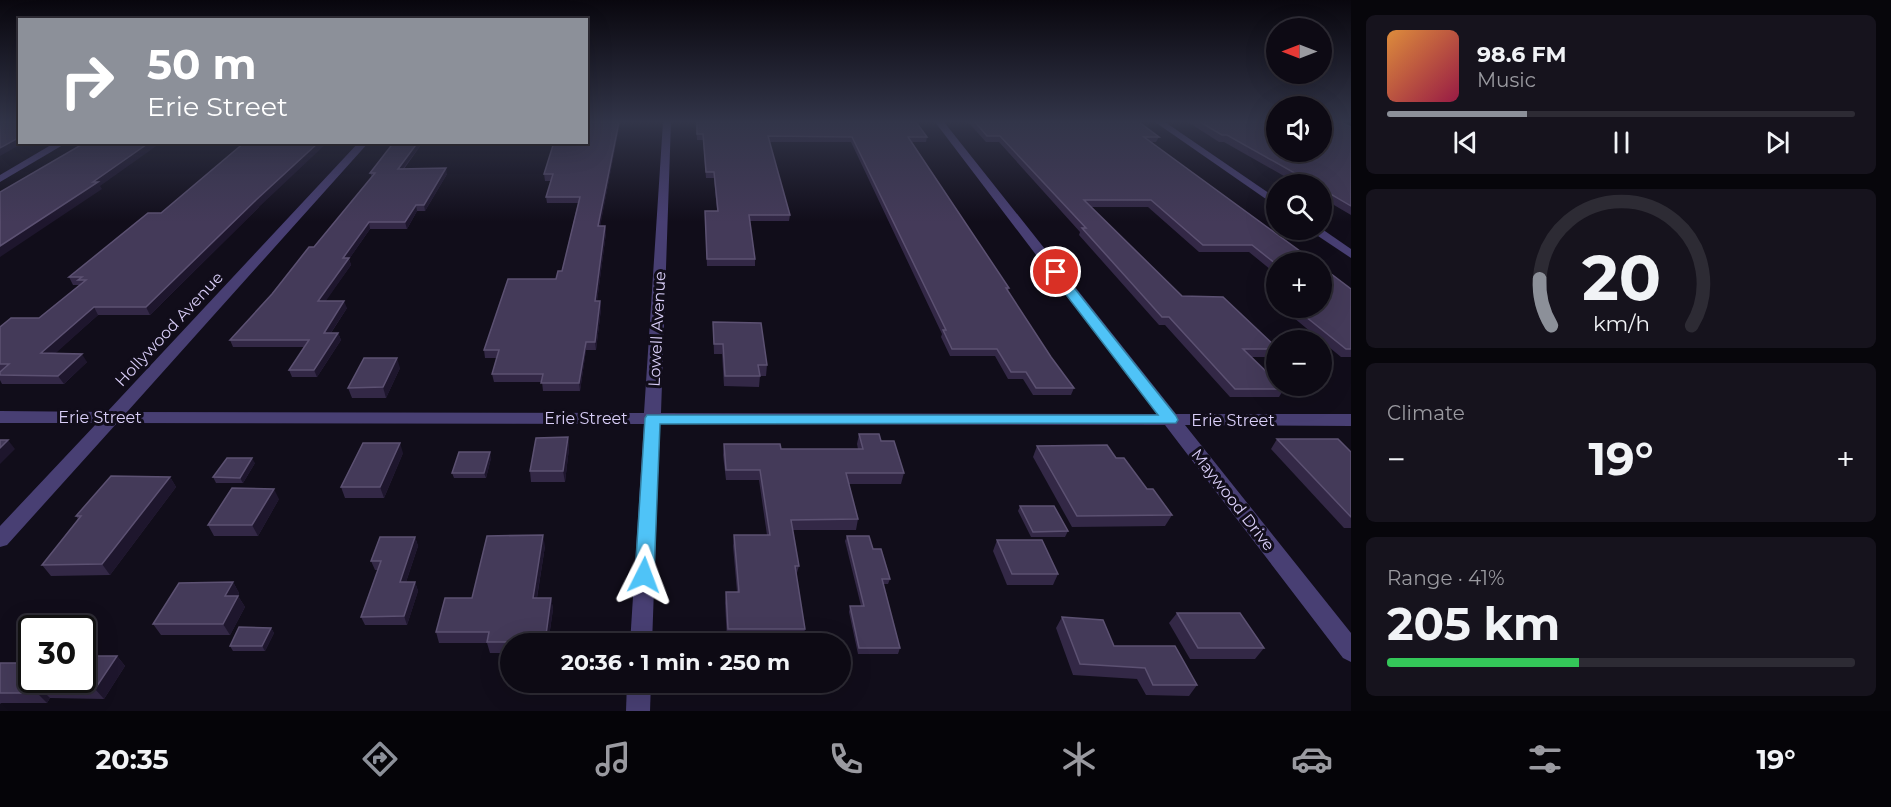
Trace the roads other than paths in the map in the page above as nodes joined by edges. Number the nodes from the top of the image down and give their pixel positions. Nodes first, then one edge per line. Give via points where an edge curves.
1 (41, 155) edge
2 (352, 155) edge
3 (665, 155) edge
4 (965, 155) edge
5 (1207, 155) edge
6 (0, 178) edge
7 (1266, 196) edge
8 (1330, 240) edge
9 (1351, 254) edge
10 (0, 417) edge
11 (112, 417) junction
12 (652, 418) junction
13 (1170, 420) junction
14 (1351, 420) edge
15 (0, 539) edge
16 (642, 633) edge
17 (1351, 651) edge
18 (639, 693) edge
19 (638, 711) edge

1 - 6 street
2 - 11 street, Hollywood Avenue
3 - 12 street, Lowell Avenue
4 - 13 street, Maywood Drive
5 - 7 street
8 - 9 street
10 - 11 street, Erie Street
11 - 12 street, Erie Street
11 - 15 street, Hollywood Avenue
12 - 13 street, Erie Street
12 - 16 street, Lowell Avenue
13 - 14 street, Erie Street
13 - 17 street, Maywood Drive
18 - 19 street

